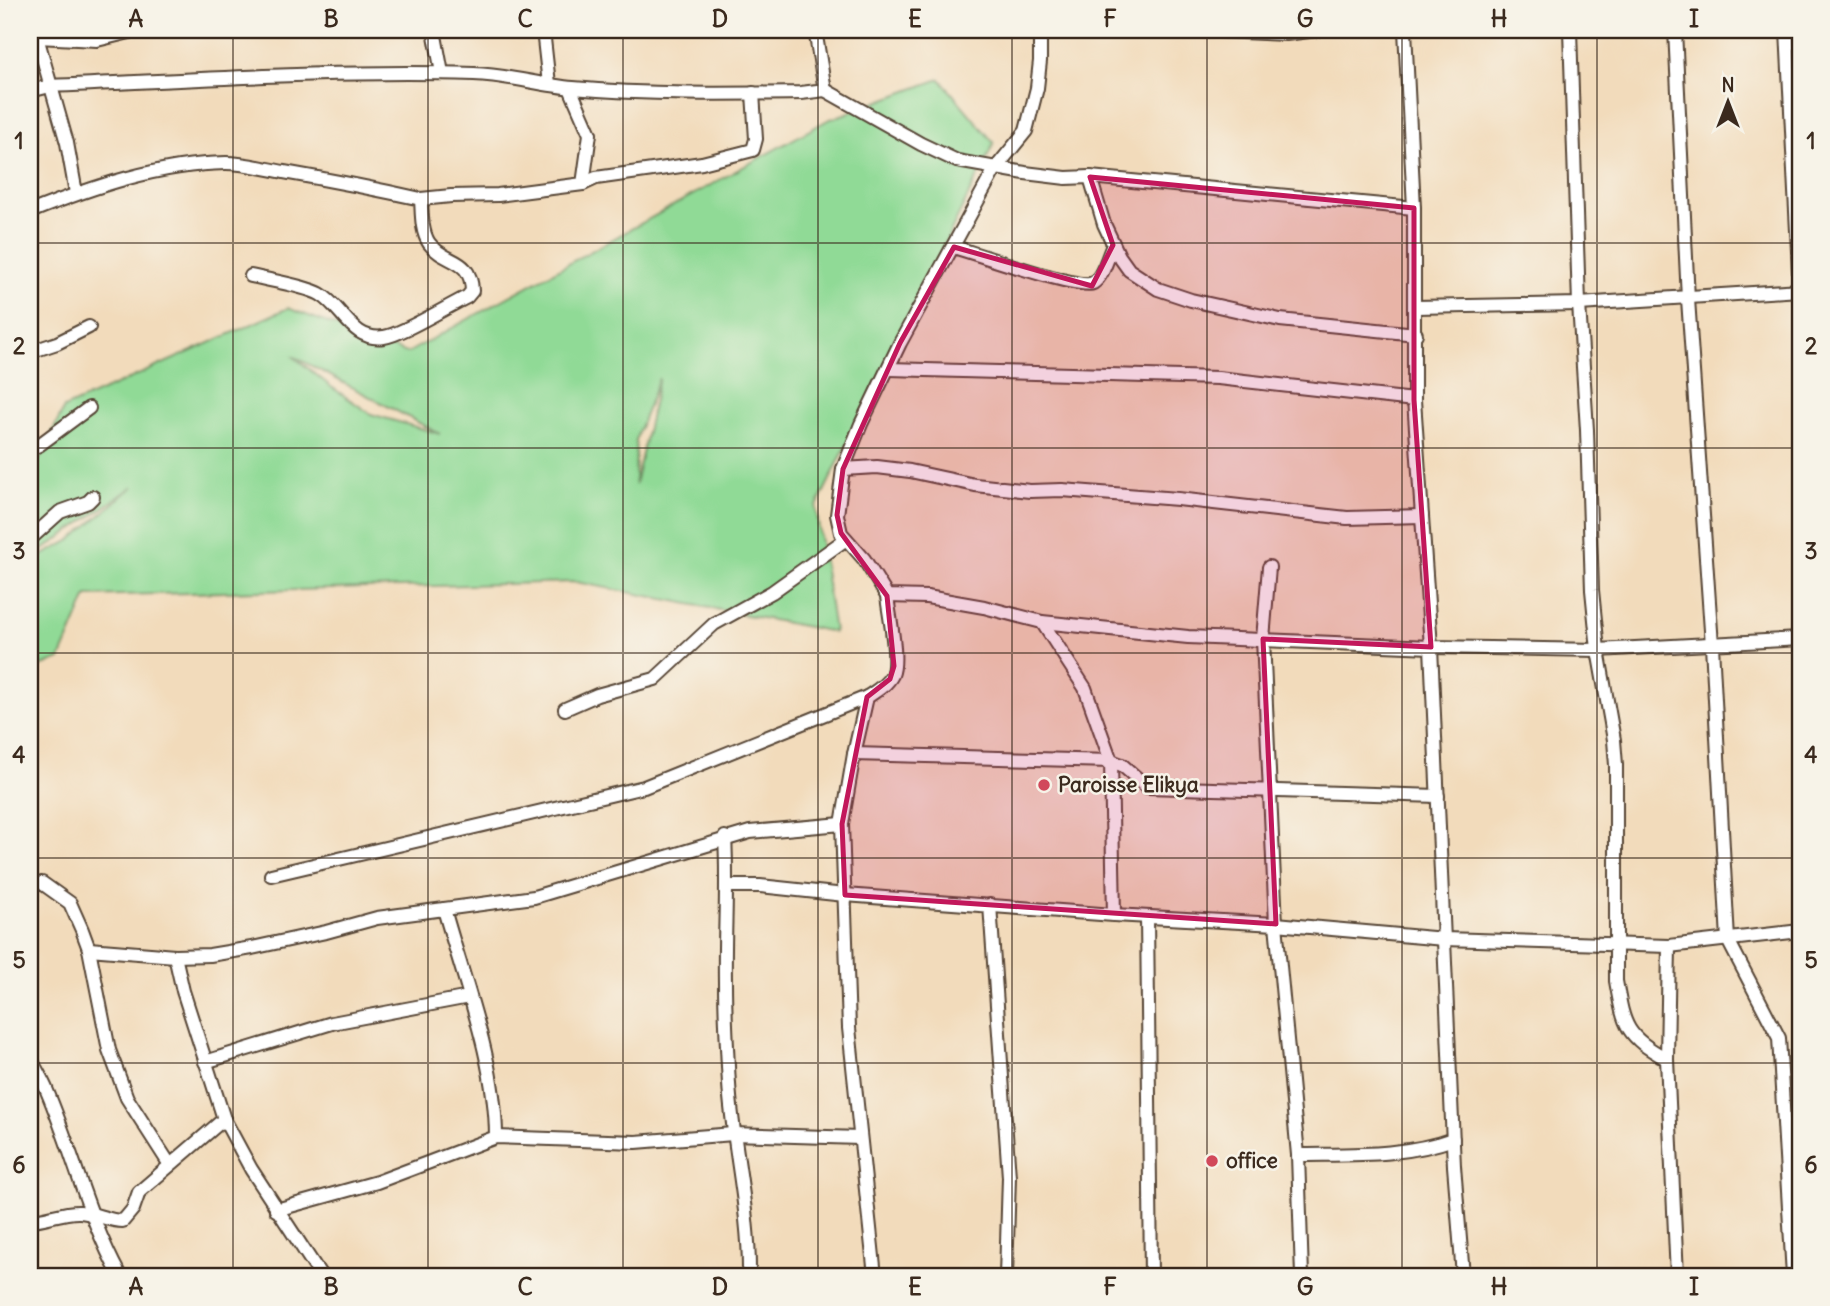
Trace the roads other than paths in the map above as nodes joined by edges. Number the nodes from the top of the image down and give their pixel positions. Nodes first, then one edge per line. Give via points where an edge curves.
1 (138, 30) edge
2 (434, 30) edge
3 (543, 30) edge
4 (815, 30) edge
5 (1040, 30) edge
6 (1196, 30) edge
7 (1317, 30) edge
8 (1405, 30) edge
9 (1570, 30) edge
10 (1675, 30) edge
11 (1787, 30) edge
12 (1285, 32) edge
13 (36, 33) edge
14 (442, 73) junction
15 (550, 84) junction
16 (50, 86) junction
17 (570, 88) junction
18 (825, 90) junction
19 (30, 91) edge
20 (753, 93) junction
21 (995, 169) junction
22 (1090, 177) junction
23 (583, 184) junction
24 (76, 194) junction
25 (421, 199) junction
26 (1414, 208) junction
27 (30, 212) edge
28 (1113, 245) junction
29 (954, 247) junction
30 (251, 276) dead end
31 (1800, 291) edge
32 (1688, 299) junction
33 (1579, 304) junction
34 (1415, 307) junction
35 (89, 327) dead end
36 (1416, 334) junction
37 (30, 352) edge
38 (888, 369) junction
39 (1414, 400) junction
40 (89, 408) dead end
41 (30, 449) edge
42 (842, 469) junction
43 (93, 497) dead end
44 (1422, 516) junction
45 (30, 539) edge
46 (846, 539) junction
47 (1269, 567) dead end
48 (887, 596) junction
49 (1042, 622) junction
50 (1263, 639) junction
51 (1800, 639) edge
52 (1712, 645) junction
53 (1431, 647) junction
54 (1598, 650) junction
55 (867, 696) junction
56 (565, 709) dead end
57 (854, 754) junction
58 (1111, 761) junction
59 (1270, 793) junction
60 (1438, 796) junction
61 (842, 824) junction
62 (725, 837) junction
63 (271, 875) dead end
64 (42, 883) dead end
65 (728, 886) junction
66 (845, 895) junction
67 (990, 905) junction
68 (444, 909) junction
69 (1114, 915) junction
70 (1147, 917) junction
71 (1276, 923) junction
72 (1800, 931) edge
73 (1444, 939) junction
74 (1728, 940) junction
75 (1615, 945) junction
76 (1669, 946) junction
77 (89, 949) junction
78 (175, 956) junction
79 (468, 997) junction
80 (30, 1057) edge
81 (1667, 1059) junction
82 (205, 1062) junction
83 (224, 1119) junction
84 (733, 1134) junction
85 (496, 1137) junction
86 (860, 1138) junction
87 (1453, 1139) junction
88 (1298, 1155) junction
89 (170, 1165) junction
90 (276, 1210) junction
91 (92, 1213) junction
92 (30, 1220) edge
93 (120, 1276) edge
94 (321, 1276) edge
95 (748, 1276) edge
96 (875, 1276) edge
97 (1006, 1276) edge
98 (1151, 1276) edge
99 (1302, 1276) edge
100 (1463, 1276) edge
101 (1676, 1276) edge
102 (1793, 1276) edge

1 - 13 street via 97,40
2 - 14 street
3 - 15 street
4 - 18 street
5 - 21 street via 1032,114 1026,131
6 - 12 street
7 - 12 street
8 - 26 street
9 - 33 street
10 - 32 street
11 - 31 street
13 - 16 street
14 - 15 street
14 - 16 street
15 - 17 street
16 - 19 street
16 - 24 street
17 - 20 street
17 - 23 street via 590,134
18 - 20 street
18 - 21 street via 936,153
20 - 23 street via 753,150
21 - 22 street
21 - 29 street
22 - 26 street
22 - 28 street
23 - 25 street
24 - 25 street via 192,164 230,163
24 - 27 street
25 - 30 street via 430,245 462,265 469,273 472,291 388,337 363,334 317,292
26 - 34 street
28 - 29 street via 1099,276 1088,285
28 - 36 street via 1129,270 1158,289 1191,300 1280,320
29 - 38 street
31 - 32 street
32 - 33 street
32 - 52 street
33 - 34 street
33 - 54 street
34 - 36 street
35 - 37 street
36 - 39 street
38 - 39 street via 1218,378
38 - 42 street
39 - 44 street
40 - 41 street
42 - 44 street via 877,467 1030,491 1178,499 1348,518
42 - 46 street via 837,515
43 - 45 street via 60,512
44 - 53 street
46 - 48 street
46 - 56 street via 772,592 714,624 655,679
47 - 50 street
48 - 49 street via 938,599
48 - 55 street via 893,673
49 - 50 street via 1188,637
49 - 58 street via 1085,688
50 - 53 street
50 - 59 street
51 - 52 street
52 - 54 street
52 - 74 street
53 - 54 street
53 - 60 street
54 - 75 street via 1616,765
55 - 57 street
55 - 63 street via 644,788
57 - 58 street
57 - 61 street
58 - 59 street via 1147,787
58 - 69 street
59 - 60 street
59 - 71 street
60 - 73 street
61 - 62 street
61 - 66 street
62 - 65 street
62 - 68 street via 534,897
64 - 77 street via 70,904
65 - 66 street
65 - 84 street via 725,982
66 - 67 street
66 - 86 street via 849,1028
67 - 69 street
67 - 97 street via 1009,1177
68 - 78 street via 377,918 252,948
68 - 79 street
69 - 70 street
70 - 71 street
70 - 98 street
71 - 73 street
71 - 88 street
72 - 74 street
73 - 75 street
73 - 87 street
74 - 76 street
74 - 102 street via 1779,1038
75 - 76 street
75 - 81 street via 1621,1012 1629,1031 1640,1044
76 - 81 street
77 - 78 street
77 - 89 street via 109,1050 127,1098
78 - 82 street
79 - 82 street via 332,1023
79 - 85 street via 491,1085
80 - 91 street via 47,1090
81 - 101 street
82 - 83 street
83 - 89 street
83 - 90 street
84 - 85 street via 636,1142
84 - 86 street
84 - 95 street
85 - 90 street via 377,1182
86 - 96 street
87 - 88 street via 1408,1151
87 - 100 street
88 - 99 street
89 - 91 street via 139,1192 123,1222
90 - 94 street
91 - 92 street
91 - 93 street

